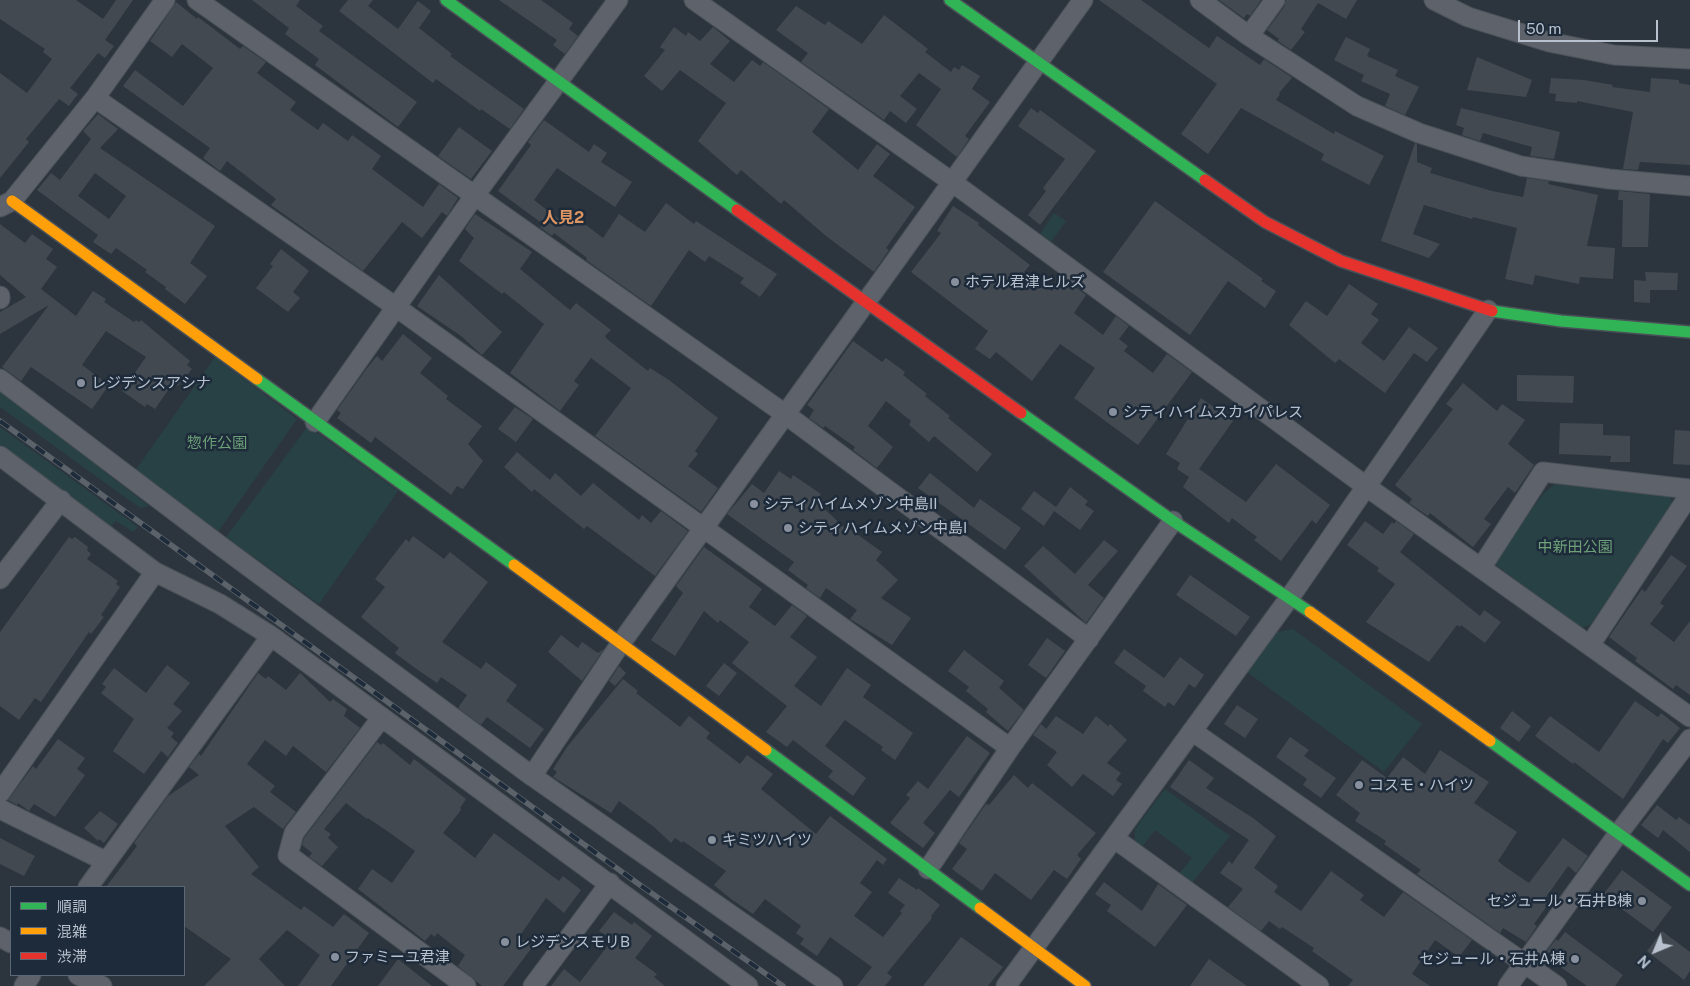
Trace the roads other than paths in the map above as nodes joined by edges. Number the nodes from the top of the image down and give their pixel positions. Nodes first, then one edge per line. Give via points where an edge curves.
1 (165, 0) edge
2 (197, 0) edge
3 (446, 0) edge
4 (618, 0) edge
5 (694, 0) edge
6 (950, 0) edge
7 (1083, 0) edge
8 (1200, 0) edge
9 (1275, 0) edge
10 (1434, 0) edge
11 (1249, 36) junction
12 (1690, 59) edge
13 (1037, 62) junction
14 (557, 81) junction
15 (95, 98) junction
16 (952, 182) junction
17 (1690, 186) edge
18 (475, 195) junction
19 (6, 204) edge
20 (866, 304) junction
21 (396, 307) junction
22 (1488, 310) junction
23 (1690, 332) edge
24 (0, 379) edge
25 (785, 414) junction
26 (315, 422) junction
27 (0, 456) edge
28 (1367, 487) junction
29 (1690, 489) edge
30 (1690, 494) edge
31 (61, 500) junction
32 (1173, 521) junction
33 (704, 529) junction
34 (1481, 568) junction
35 (155, 572) junction
36 (0, 579) edge
37 (1290, 596) junction
38 (271, 636) junction
39 (1090, 639) junction
40 (621, 643) junction
41 (1590, 645) junction
42 (382, 717) junction
43 (1690, 717) edge
44 (1192, 731) junction
45 (1690, 739) edge
46 (1010, 748) junction
47 (532, 776) junction
48 (0, 793) edge
49 (0, 809) edge
50 (1618, 834) junction
51 (1115, 839) junction
52 (105, 861) junction
53 (928, 869) junction
54 (610, 883) junction
55 (1690, 885) edge
56 (89, 886) edge
57 (1033, 948) junction
58 (1526, 963) junction
59 (80, 976) edge
60 (102, 986) edge
61 (466, 986) edge
62 (533, 986) edge
63 (748, 986) edge
64 (833, 986) edge
65 (1006, 986) edge
66 (1085, 986) edge
67 (1319, 986) edge
68 (1508, 986) edge
69 (1557, 986) edge

1 - 15 street
2 - 18 street
3 - 14 street
4 - 14 street
5 - 16 street
6 - 13 street
7 - 13 street
8 - 11 street
9 - 11 street
10 - 12 street via 1468,17 1549,42 1614,55
11 - 17 street via 1357,106 1419,133 1521,166 1609,179
13 - 16 street
13 - 22 street via 1265,222 1341,261
14 - 18 street
14 - 20 street
15 - 19 street
15 - 21 street
16 - 20 street
16 - 28 street
18 - 21 street
18 - 25 street
19 - 26 street via 216,347
20 - 25 street
20 - 32 street
21 - 26 street
21 - 33 street
22 - 23 street via 1561,321
22 - 28 street
24 - 47 street
25 - 33 street
25 - 39 street
26 - 40 street
27 - 31 street
28 - 34 street
28 - 37 street
29 - 34 street via 1543,472
30 - 41 street
31 - 35 street
31 - 36 street
32 - 37 street
32 - 39 street
33 - 40 street
33 - 46 street
34 - 41 street
35 - 38 street via 220,604
35 - 48 street
37 - 44 street
37 - 50 street
38 - 42 street
38 - 52 street
39 - 46 street
40 - 47 street
40 - 53 street
41 - 43 street
42 - 54 street
42 - 61 street via 294,833 288,855
44 - 51 street
44 - 58 street
45 - 50 street
46 - 53 street
47 - 64 street
49 - 52 street
50 - 55 street
50 - 58 street
51 - 57 street
51 - 67 street
52 - 56 street
53 - 57 street
54 - 62 street
54 - 63 street
57 - 65 street
57 - 66 street
58 - 68 street
58 - 69 street
59 - 60 street

